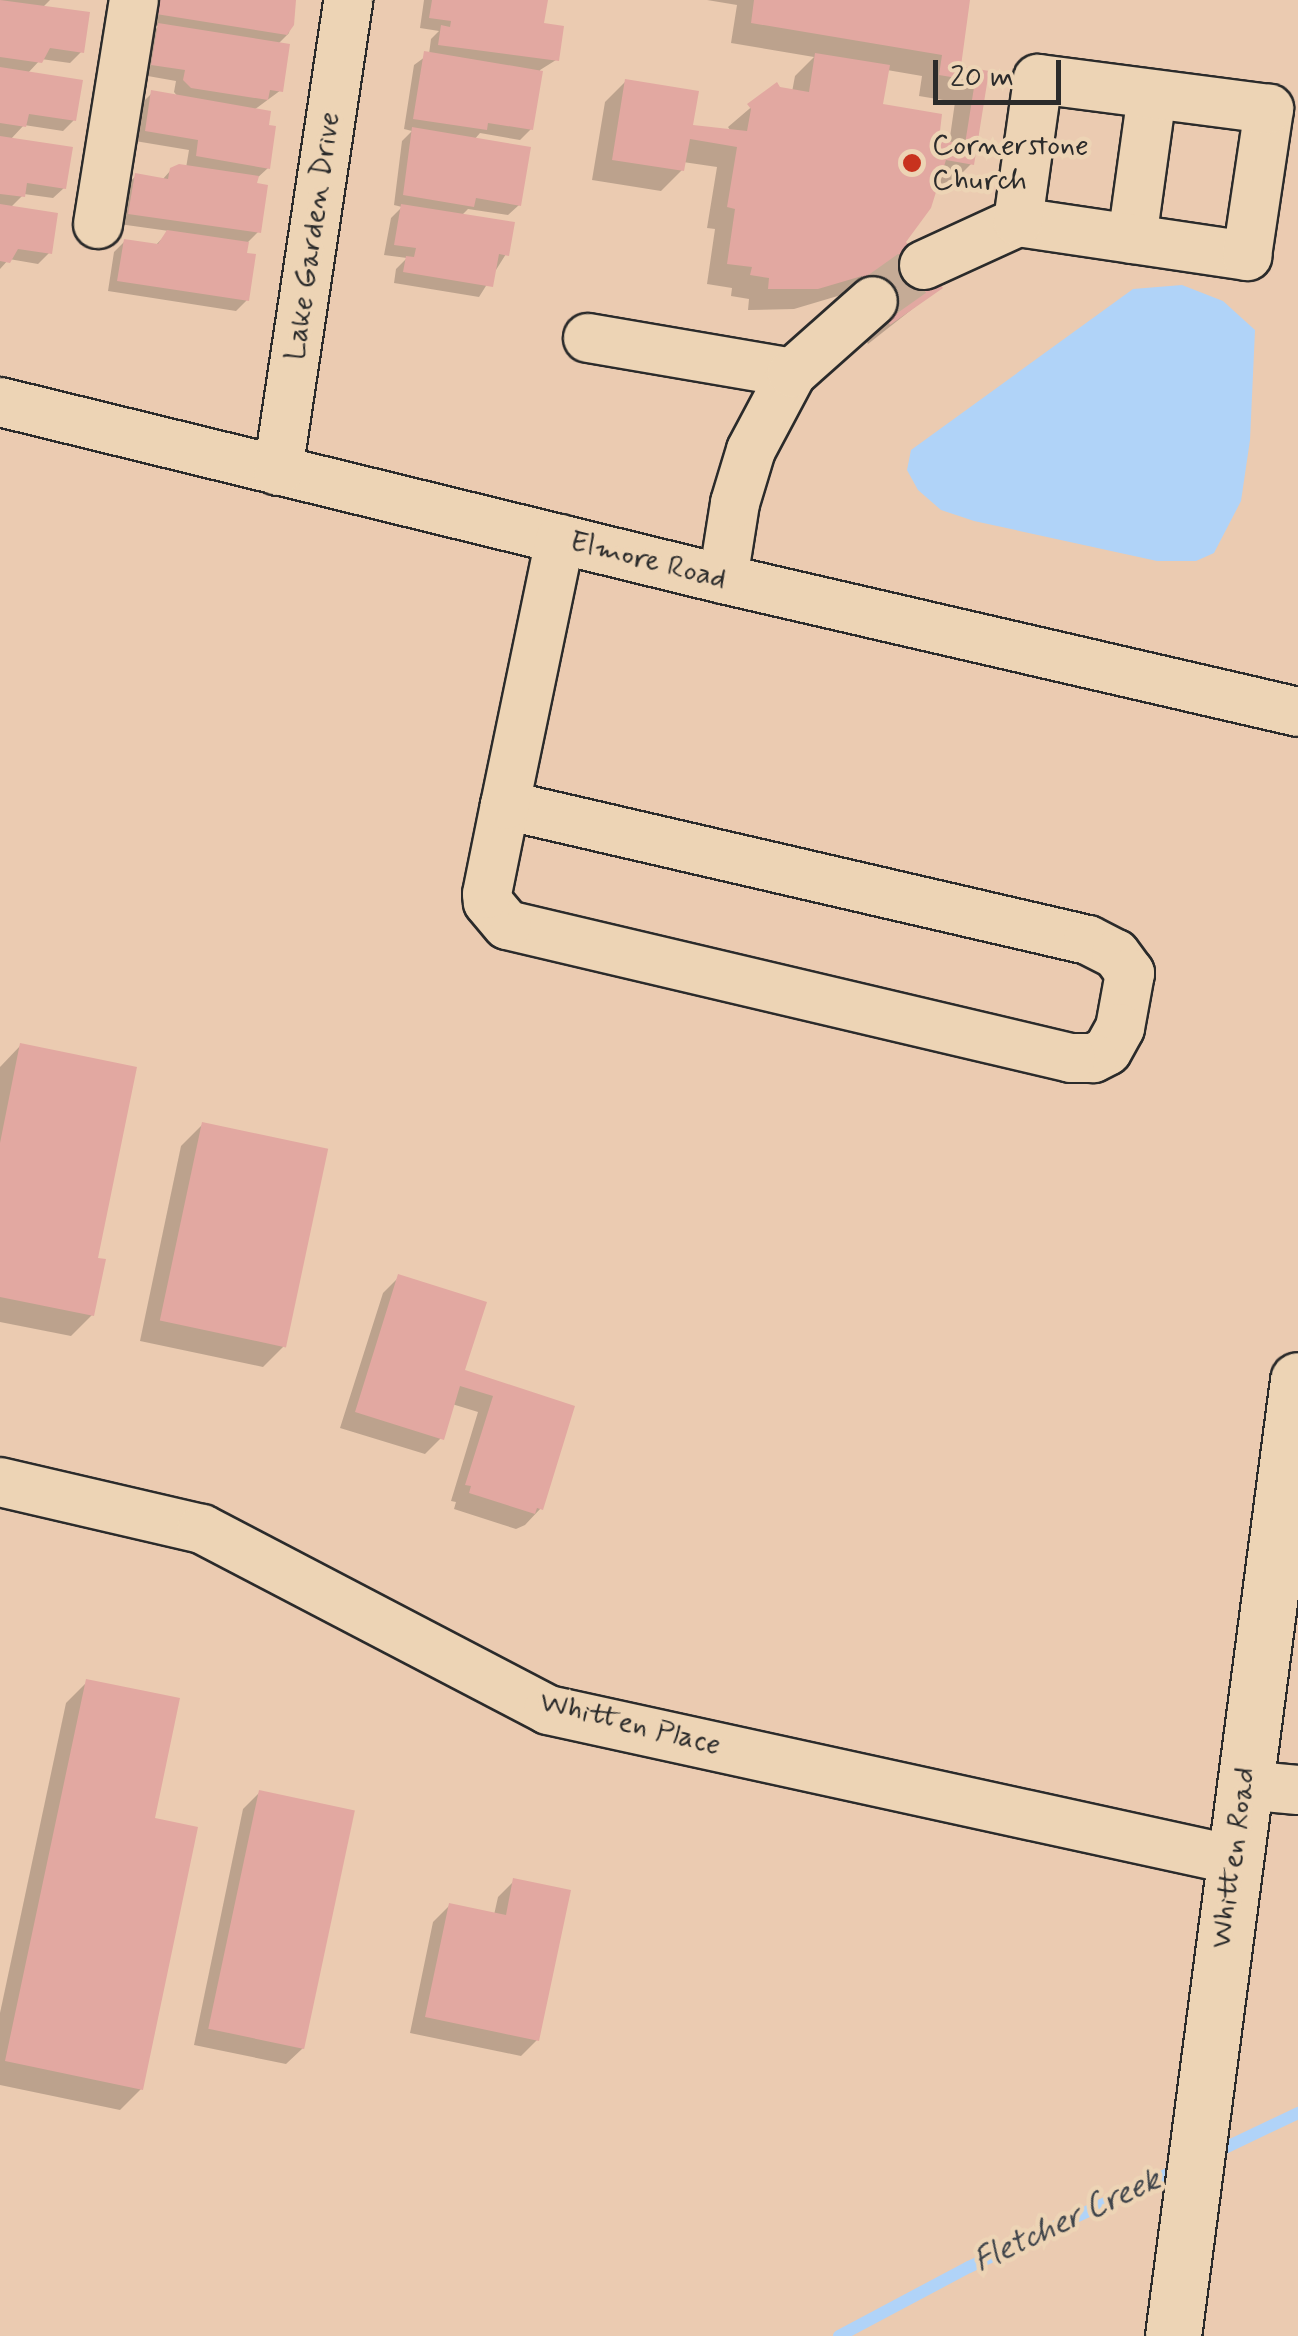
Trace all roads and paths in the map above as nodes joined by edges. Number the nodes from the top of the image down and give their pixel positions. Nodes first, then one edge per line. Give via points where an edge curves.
1 (134, 0) edge
2 (348, 0) edge
3 (1152, 95) junction
4 (1018, 222) junction
5 (98, 224) dead end
6 (1132, 240) junction
7 (924, 265) tunnel mouth
8 (874, 301) tunnel mouth
9 (588, 338) dead end
10 (792, 373) junction
11 (0, 402) edge
12 (278, 471) junction
13 (560, 540) junction
14 (723, 579) junction
15 (1298, 712) edge
16 (504, 806) junction
17 (1298, 1380) edge
18 (0, 1482) edge
19 (1244, 1785) junction
20 (1298, 1790) edge
21 (1234, 1860) junction
22 (1174, 2324) edge

1 - 5 street
2 - 12 street, Lake Garden Drive
3 - 4 street via 1038,79
3 - 6 street
3 - 6 street via 1269,109 1247,256
4 - 6 street
4 - 7 street
8 - 10 street
9 - 10 street
10 - 14 street via 751,450
11 - 12 street, Elmore Road
12 - 13 street, Elmore Road
13 - 14 street, Elmore Road
13 - 16 street
14 - 15 street, Elmore Road
16 - 16 street via 487,894 507,925 1071,1058 1108,1051 1120,1028 1130,974 1116,954 1088,940
17 - 19 main road, Whitten Road
18 - 21 street, Whitten Place via 202,1529 548,1710
19 - 20 street
19 - 21 main road, Whitten Road
21 - 22 main road, Whitten Road

